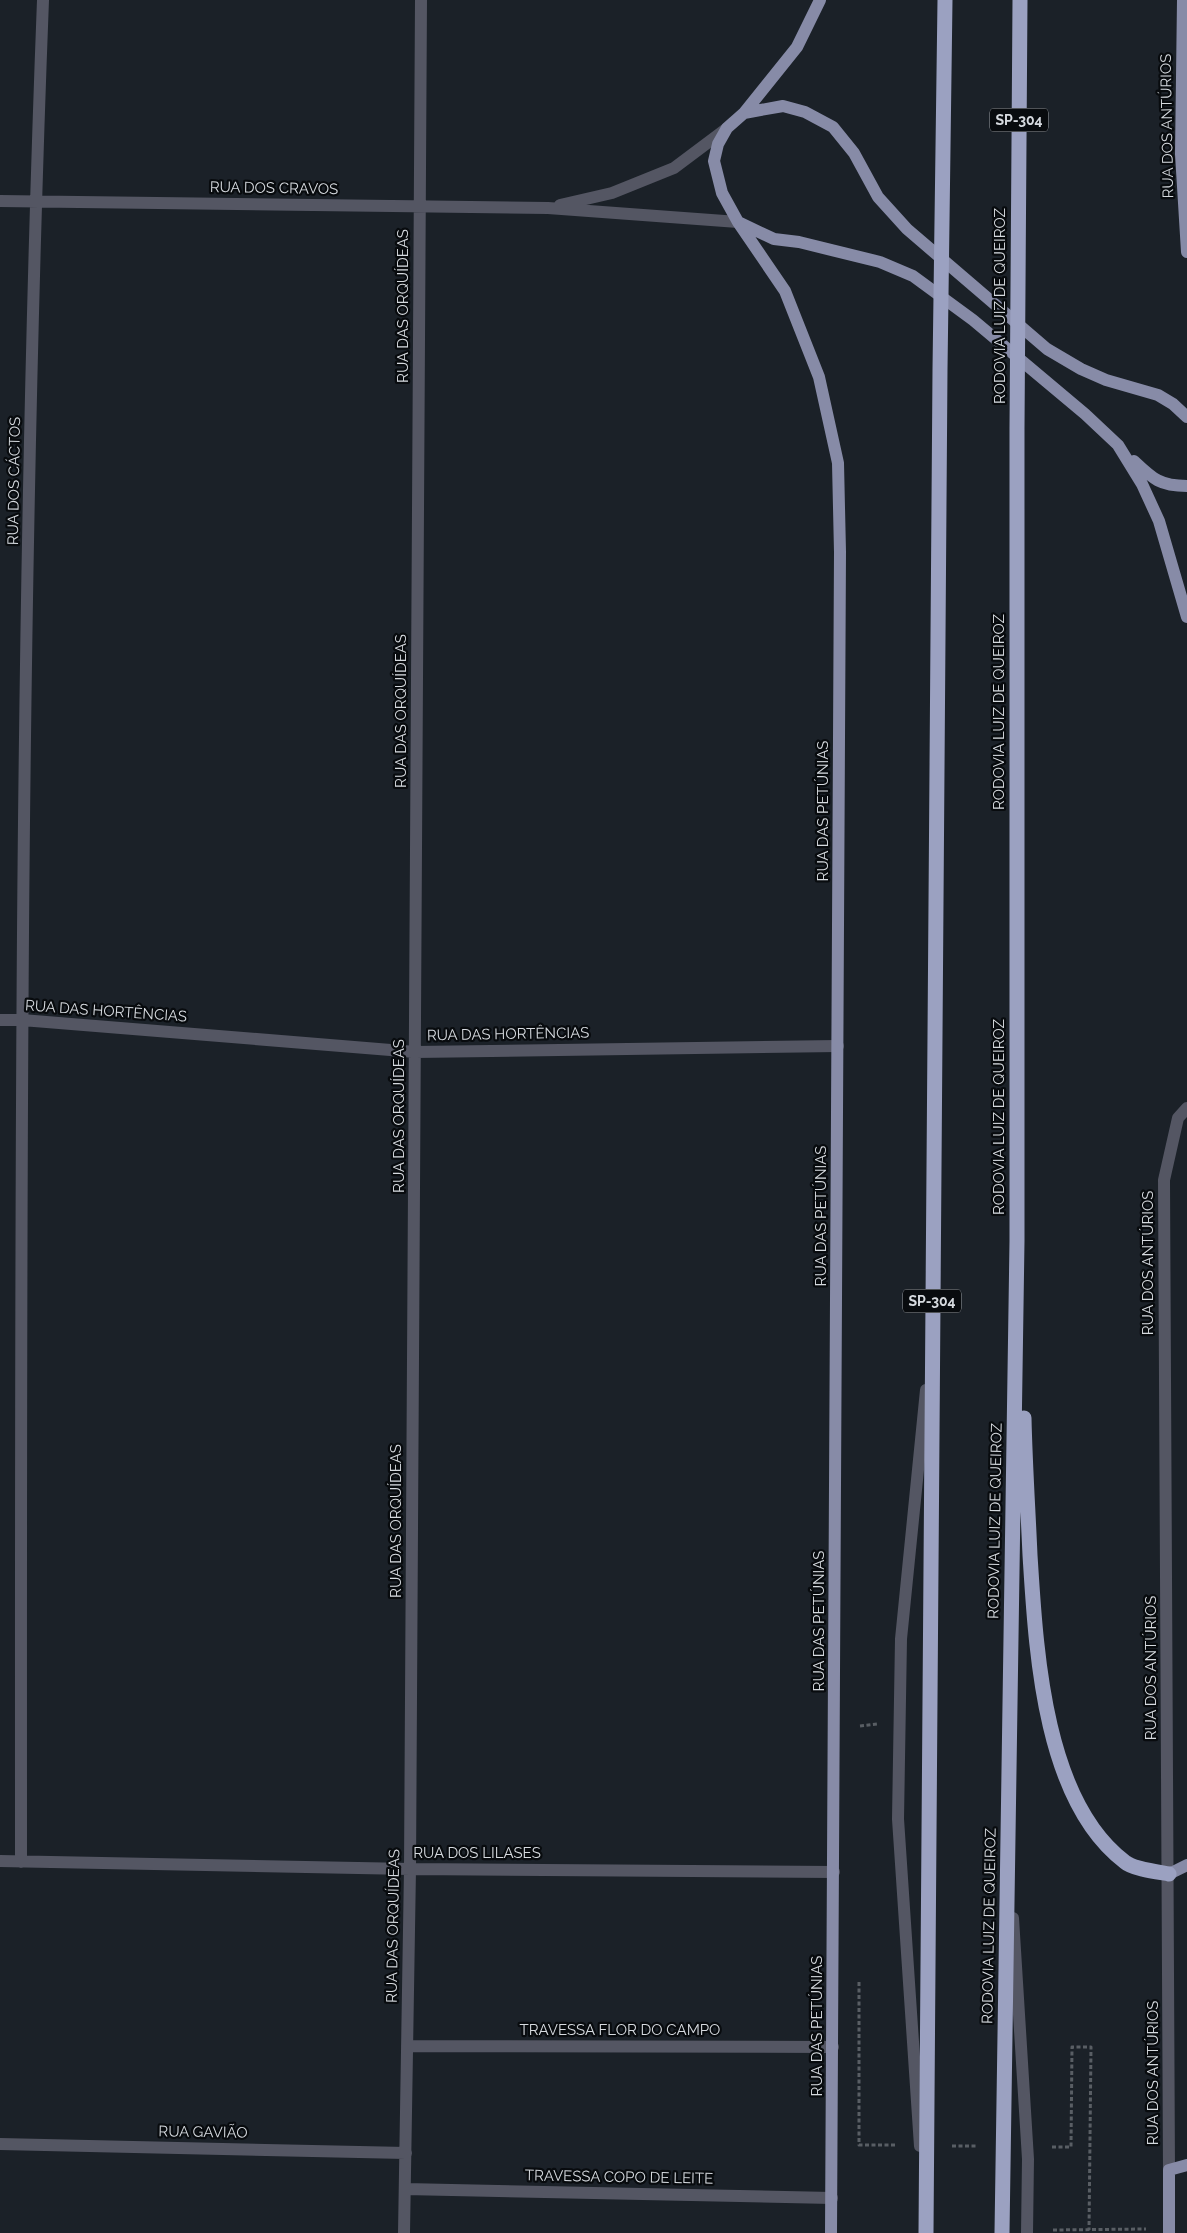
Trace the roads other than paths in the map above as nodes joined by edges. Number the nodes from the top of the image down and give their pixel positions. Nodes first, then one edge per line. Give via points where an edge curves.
1 (43, 0) edge
2 (421, 0) edge
3 (820, 0) edge
4 (945, 0) edge
5 (1020, 0) edge
6 (1183, 0) edge
7 (744, 113) junction
8 (727, 128) junction
9 (0, 201) edge
10 (35, 201) junction
11 (420, 206) junction
12 (548, 208) junction
13 (738, 222) junction
14 (1187, 252) edge
15 (1187, 417) edge
16 (1118, 446) junction
17 (1187, 486) edge
18 (1187, 617) edge
19 (0, 1020) edge
20 (22, 1020) junction
21 (838, 1046) junction
22 (415, 1052) junction
23 (1187, 1108) edge
24 (1017, 1241) junction
25 (932, 1333) junction
26 (1008, 1842) junction
27 (0, 1861) edge
28 (21, 1862) junction
29 (1187, 1865) edge
30 (410, 1869) junction
31 (834, 1872) junction
32 (1169, 1874) junction
33 (408, 2046) junction
34 (833, 2047) junction
35 (0, 2144) edge
36 (406, 2153) junction
37 (1187, 2165) edge
38 (1169, 2170) junction
39 (405, 2189) junction
40 (832, 2198) junction
41 (1169, 2231) edge
42 (404, 2233) edge
43 (831, 2233) edge
44 (926, 2233) edge
45 (1002, 2233) edge
46 (1027, 2233) edge

1 - 10 street, RUA DOS CÁCTOS
2 - 11 street, RUA DAS ORQUÍDEAS
3 - 7 main road via 797,46
4 - 25 highway, SP-304
5 - 24 highway, RODOVIA LUIZ DE QUEIROZ / SP-304
6 - 14 main road, RUA DOS ANTÚRIOS via 1181,154
7 - 8 main road
7 - 15 main road via 783,106 805,112 834,128 854,153 878,197 907,229 1047,349 1106,380 1158,395
8 - 12 street, RUA DOS CRAVOS via 674,168 612,193
8 - 13 main road, RUA DAS PETÚNIAS via 718,144 714,161 722,193
9 - 10 street, RUA DOS CRAVOS
10 - 11 street, RUA DOS CRAVOS
10 - 20 street, RUA DOS CÁCTOS
11 - 12 street, RUA DOS CRAVOS
11 - 22 street, RUA DAS ORQUÍDEAS
12 - 13 street, RUA DOS CRAVOS
13 - 16 main road via 774,239 880,262 913,276 973,320 1086,414
13 - 21 main road, RUA DAS PETÚNIAS via 785,291 819,377 838,462
16 - 17 main road via 1153,480 1170,486
16 - 18 main road via 1142,484 1159,521
19 - 20 street, RUA DAS HORTÊNCIAS
20 - 22 street, RUA DAS HORTÊNCIAS
20 - 28 street, RUA DOS CÁCTOS
21 - 22 street, RUA DAS HORTÊNCIAS
21 - 31 main road, RUA DAS PETÚNIAS
22 - 30 street, RUA DAS ORQUÍDEAS
23 - 32 street, RUA DOS ANTÚRIOS via 1178,1118 1164,1180
24 - 26 highway, RODOVIA LUIZ DE QUEIROZ / SP-304
24 - 32 highway via 1033,1612 1042,1689 1059,1756 1077,1802 1099,1837 1127,1864
25 - 44 highway, SP-304
25 - 44 street via 901,1639 898,1819
26 - 45 highway, RODOVIA LUIZ DE QUEIROZ / SP-304
26 - 46 street via 1028,2159
27 - 28 street, RUA DOS LILASES
28 - 30 street, RUA DOS LILASES
29 - 32 main road
30 - 31 street, RUA DOS LILASES
30 - 33 street, RUA DAS ORQUÍDEAS
31 - 34 main road, RUA DAS PETÚNIAS
32 - 38 street, RUA DOS ANTÚRIOS
33 - 34 street, TRAVESSA FLOR DO CAMPO
33 - 36 street, RUA DAS ORQUÍDEAS
34 - 40 main road, RUA DAS PETÚNIAS
35 - 36 street, RUA GAVIÃO
36 - 39 street, RUA DAS ORQUÍDEAS
37 - 38 main road
38 - 41 main road, RUA DOS ANTÚRIOS
39 - 40 street, TRAVESSA COPO DE LEITE
39 - 42 street, RUA DAS ORQUÍDEAS
40 - 43 main road, RUA DAS PETÚNIAS

